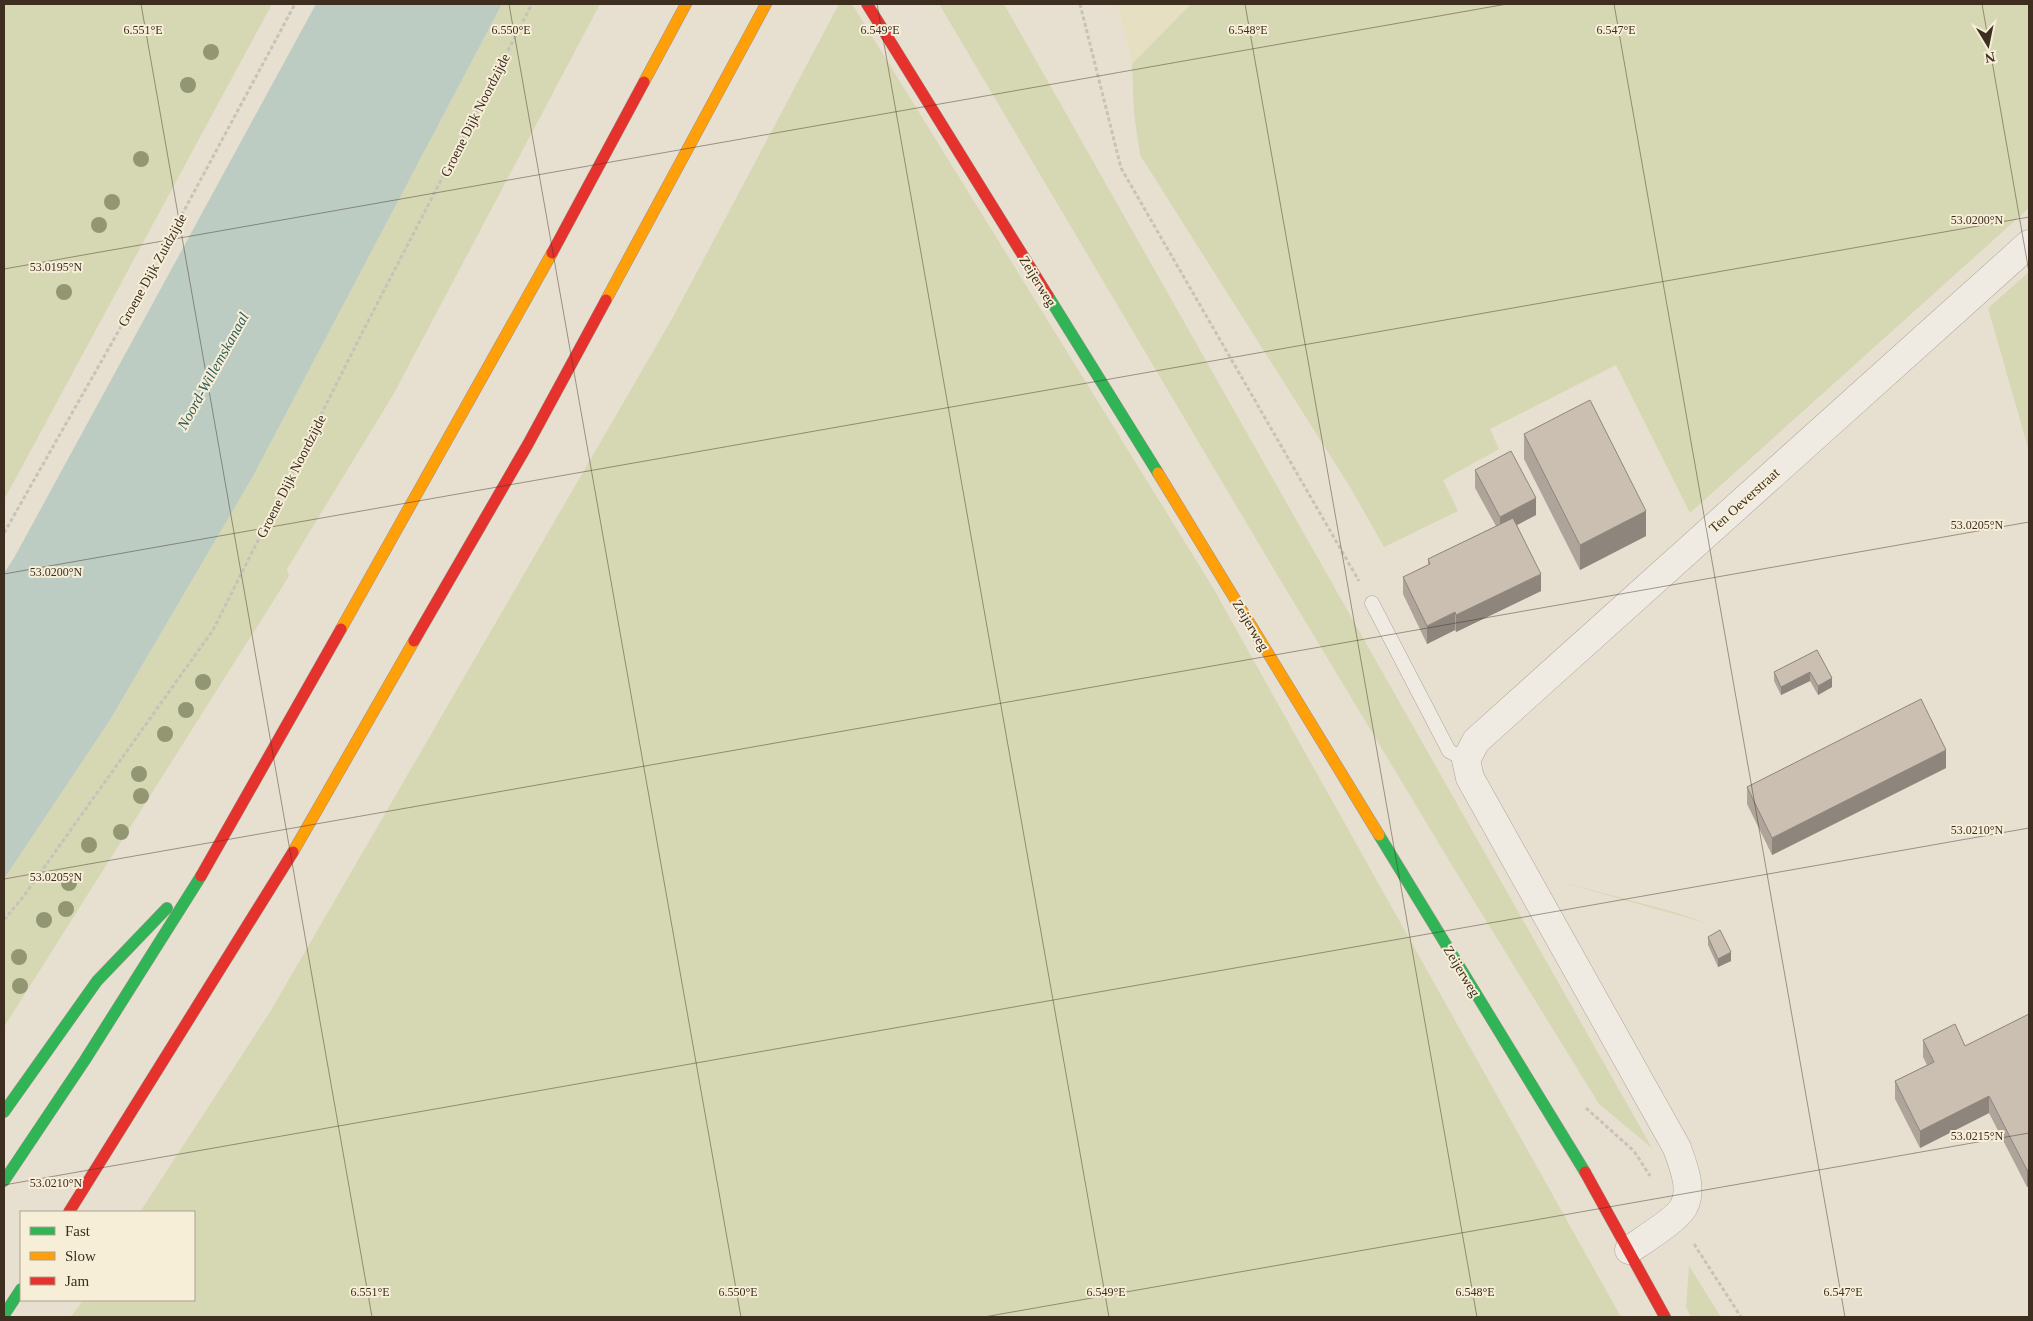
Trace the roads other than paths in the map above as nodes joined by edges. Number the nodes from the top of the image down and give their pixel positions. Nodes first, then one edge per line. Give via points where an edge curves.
1 (686, 4) edge
2 (766, 4) edge
3 (866, 4) edge
4 (2029, 244) edge
5 (1372, 603) road end
6 (1466, 760) junction
7 (208, 865) junction
8 (4, 1112) edge
9 (4, 1181) edge
10 (70, 1211) edge
11 (1629, 1250) junction
12 (20, 1291) edge
13 (4, 1315) edge
14 (1665, 1317) edge

1 - 7 main road via 531,293
2 - 10 main road via 509,478 287,862
3 - 11 main road, Zeijerweg via 1223,578 1588,1177
4 - 6 street, Ten Oeverstraat via 1476,741
5 - 6 lane via 1449,751
6 - 11 street via 1470,778 1677,1148 1682,1163 1687,1196 1685,1205 1676,1216
7 - 8 main road via 97,982
7 - 9 main road
11 - 14 main road, Zeijerweg
12 - 13 main road

